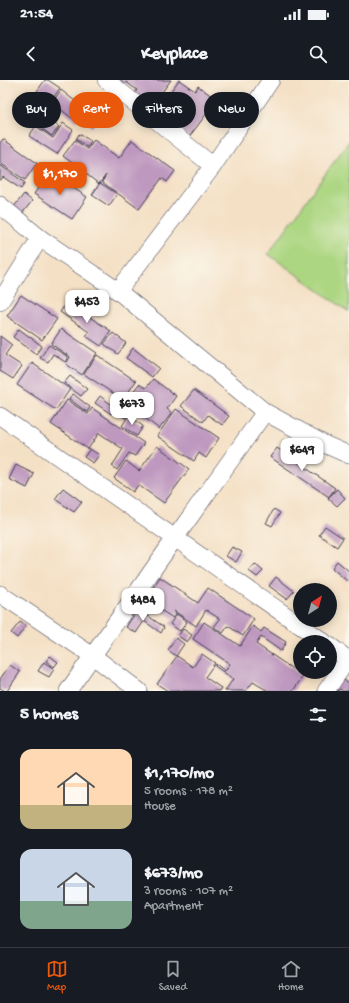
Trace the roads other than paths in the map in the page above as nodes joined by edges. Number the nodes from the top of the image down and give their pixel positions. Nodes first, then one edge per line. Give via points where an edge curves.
1 (106, 80) edge
2 (271, 80) edge
3 (213, 166) junction
4 (0, 205) edge
5 (40, 238) junction
6 (118, 291) junction
7 (0, 302) edge
8 (265, 412) junction
9 (0, 416) edge
10 (349, 455) edge
11 (175, 538) junction
12 (0, 594) edge
13 (314, 635) edge
14 (337, 651) edge
15 (93, 656) junction
16 (349, 659) edge
17 (68, 691) edge
18 (139, 691) edge
19 (326, 691) edge

1 - 3 street
2 - 3 street
3 - 6 street
4 - 5 street
5 - 6 street
5 - 7 street
6 - 8 street
8 - 10 street
8 - 11 street
9 - 11 street
11 - 13 street
11 - 15 street
12 - 15 street
14 - 16 street
15 - 17 street
15 - 18 street
16 - 19 street

